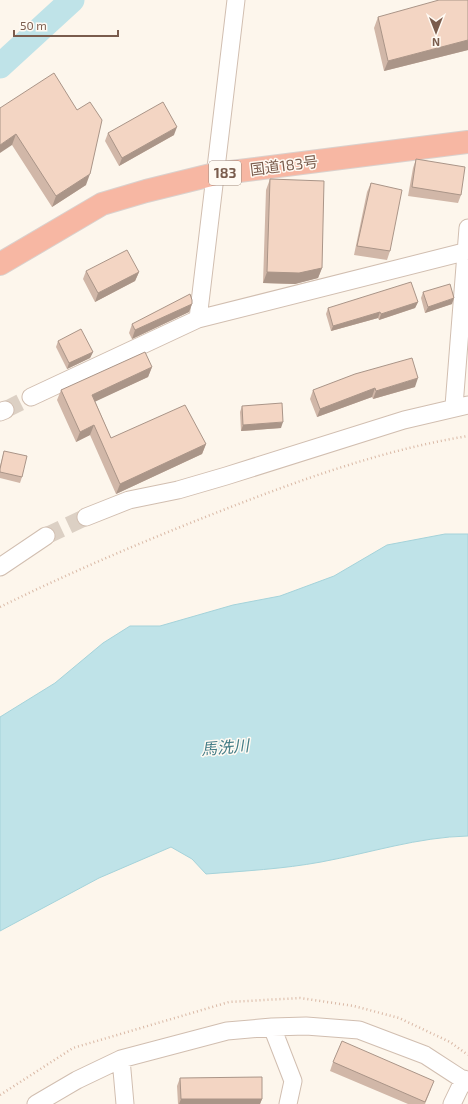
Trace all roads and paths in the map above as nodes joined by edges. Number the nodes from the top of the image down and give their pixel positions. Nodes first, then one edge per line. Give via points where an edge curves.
1 (236, 0) edge
2 (468, 142) edge
3 (215, 174) junction
4 (468, 228) edge
5 (467, 251) edge
6 (0, 264) edge
7 (198, 319) junction
8 (31, 397) tunnel mouth
9 (461, 406) edge
10 (468, 436) edge
11 (86, 517) tunnel mouth
12 (46, 536) tunnel mouth
13 (0, 567) edge
14 (0, 607) edge
15 (272, 1027) junction
16 (121, 1059) junction
17 (466, 1081) edge
18 (36, 1104) edge
19 (125, 1104) edge
20 (288, 1104) edge
21 (452, 1104) edge

1 - 3 street
2 - 3 highway, 国道183号 / 183
3 - 6 highway, 国道183号 / 183 via 146,190 102,204
3 - 7 street
4 - 5 street
5 - 7 street
5 - 9 street
7 - 8 street
9 - 11 street via 404,420 178,490 129,500
10 - 14 path via 364,460 280,488 75,570
12 - 13 street
15 - 16 street via 227,1031
15 - 17 street via 306,1026 359,1030 425,1055
15 - 20 street via 293,1081
16 - 18 street via 77,1080
16 - 19 street
17 - 21 street

